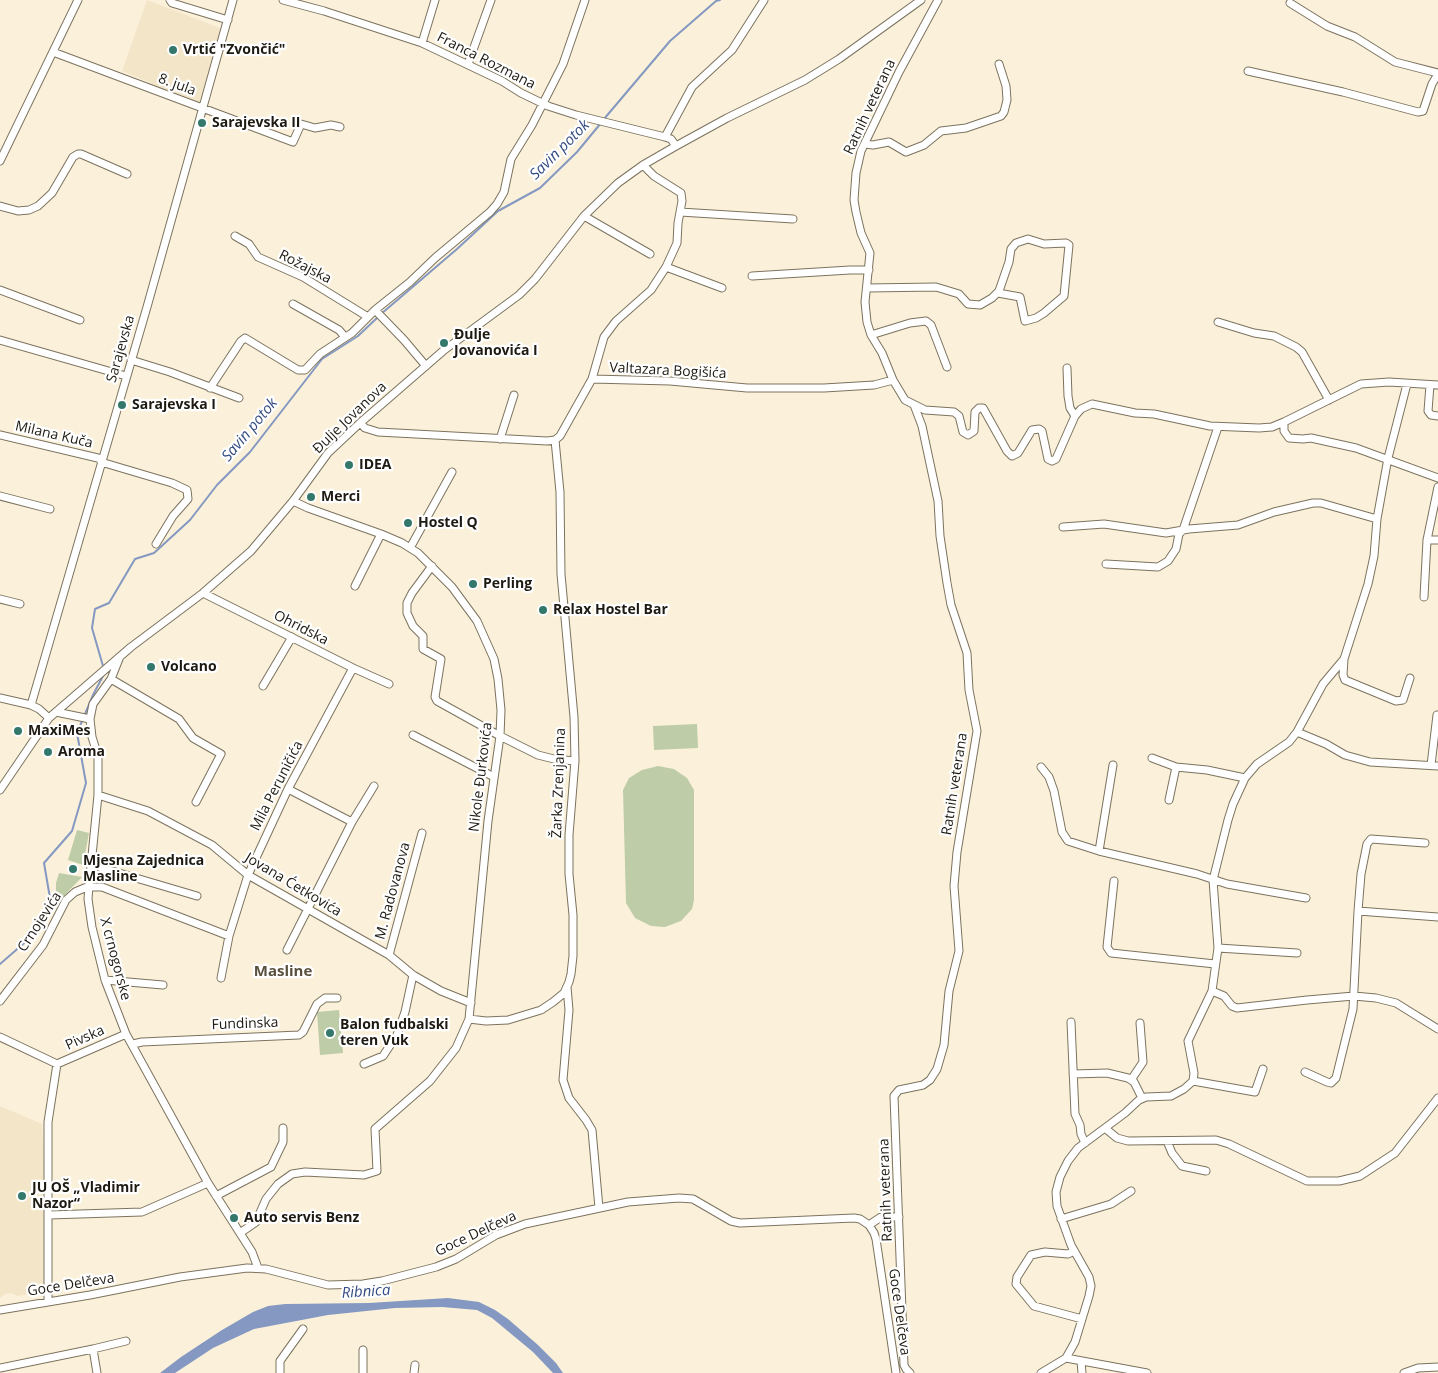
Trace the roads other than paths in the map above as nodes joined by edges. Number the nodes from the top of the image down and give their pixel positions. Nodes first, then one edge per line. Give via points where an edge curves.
1 (78, 0) edge
2 (170, 0) edge
3 (233, 0) edge
4 (283, 0) edge
5 (435, 0) edge
6 (491, 0) edge
7 (585, 0) edge
8 (764, 0) edge
9 (921, 0) edge
10 (938, 0) edge
11 (1290, 3) dead end
12 (228, 20) junction
13 (422, 43) junction
14 (53, 52) junction
15 (468, 64) junction
16 (999, 64) dead end
17 (1248, 71) dead end
18 (1438, 73) edge
19 (543, 104) junction
20 (203, 108) junction
21 (340, 127) dead end
22 (665, 136) junction
23 (865, 144) junction
24 (676, 146) junction
25 (0, 162) edge
26 (642, 165) junction
27 (127, 174) dead end
28 (0, 206) edge
29 (680, 212) junction
30 (584, 216) junction
31 (793, 219) dead end
32 (235, 236) dead end
33 (650, 254) dead end
34 (666, 267) junction
35 (869, 270) junction
36 (752, 276) dead end
37 (722, 288) dead end
38 (867, 288) junction
39 (0, 290) edge
40 (998, 293) junction
41 (293, 304) dead end
42 (378, 314) junction
43 (368, 317) junction
44 (80, 320) dead end
45 (1218, 322) dead end
46 (872, 335) junction
47 (345, 337) junction
48 (0, 340) edge
49 (131, 360) junction
50 (426, 366) junction
51 (947, 367) dead end
52 (1067, 368) dead end
53 (126, 376) junction
54 (592, 379) junction
55 (893, 380) junction
56 (1407, 384) junction
57 (1434, 385) edge
58 (210, 388) junction
59 (514, 395) dead end
60 (239, 398) dead end
61 (1329, 400) junction
62 (914, 405) junction
63 (1075, 416) junction
64 (1438, 416) edge
65 (1284, 422) junction
66 (360, 423) junction
67 (1218, 427) junction
68 (0, 435) edge
69 (500, 438) junction
70 (554, 440) junction
71 (1388, 458) junction
72 (102, 460) junction
73 (452, 472) dead end
74 (1438, 478) edge
75 (1438, 487) edge
76 (0, 496) edge
77 (293, 501) junction
78 (50, 509) dead end
79 (1377, 519) junction
80 (1064, 527) dead end
81 (1183, 530) junction
82 (381, 534) junction
83 (1427, 540) junction
84 (1438, 540) edge
85 (156, 544) dead end
86 (410, 548) junction
87 (1106, 564) dead end
88 (432, 566) junction
89 (355, 586) dead end
90 (203, 593) junction
91 (1424, 598) dead end
92 (0, 599) edge
93 (20, 604) dead end
94 (292, 637) junction
95 (120, 658) junction
96 (1344, 658) junction
97 (353, 668) junction
98 (1410, 678) dead end
99 (111, 679) junction
100 (389, 684) dead end
101 (263, 686) dead end
102 (0, 698) edge
103 (31, 705) junction
104 (56, 712) junction
105 (1438, 715) edge
106 (49, 718) junction
107 (88, 718) junction
108 (1297, 732) junction
109 (413, 735) dead end
110 (500, 736) junction
111 (1152, 758) dead end
112 (575, 761) junction
113 (1112, 765) dead end
114 (1434, 766) edge
115 (1042, 767) dead end
116 (1176, 767) junction
117 (494, 776) junction
118 (1245, 778) junction
119 (374, 786) dead end
120 (288, 789) junction
121 (0, 790) edge
122 (98, 795) junction
123 (1168, 800) dead end
124 (196, 802) dead end
125 (352, 822) junction
126 (422, 833) dead end
127 (1425, 844) dead end
128 (1100, 850) junction
129 (92, 865) junction
130 (248, 875) junction
131 (1213, 880) junction
132 (1114, 881) dead end
133 (89, 886) junction
134 (198, 896) dead end
135 (1306, 898) dead end
136 (307, 910) junction
137 (1358, 910) junction
138 (1438, 917) edge
139 (229, 936) junction
140 (1218, 948) junction
141 (287, 950) dead end
142 (1297, 953) dead end
143 (389, 955) junction
144 (1215, 964) junction
145 (413, 975) junction
146 (221, 978) dead end
147 (105, 980) junction
148 (163, 985) dead end
149 (567, 987) junction
150 (1212, 991) junction
151 (1354, 996) junction
152 (337, 998) dead end
153 (0, 1001) edge
154 (471, 1003) junction
155 (469, 1018) junction
156 (1071, 1022) dead end
157 (1140, 1023) dead end
158 (1438, 1029) edge
159 (126, 1034) junction
160 (0, 1037) edge
161 (133, 1044) junction
162 (57, 1064) junction
163 (364, 1064) dead end
164 (1263, 1069) dead end
165 (1305, 1072) dead end
166 (1073, 1074) junction
167 (1131, 1080) junction
168 (1193, 1081) junction
169 (1142, 1098) junction
170 (1438, 1098) edge
171 (282, 1128) dead end
172 (1106, 1129) junction
173 (1167, 1141) junction
174 (1085, 1143) junction
175 (1206, 1171) dead end
176 (208, 1183) junction
177 (1131, 1191) dead end
178 (216, 1196) junction
179 (599, 1208) junction
180 (49, 1215) junction
181 (899, 1217) junction
182 (1061, 1219) junction
183 (869, 1225) junction
184 (240, 1233) junction
185 (1074, 1251) junction
186 (258, 1268) junction
187 (48, 1302) junction
188 (0, 1310) edge
189 (1082, 1319) junction
190 (303, 1328) dead end
191 (126, 1341) dead end
192 (94, 1349) junction
193 (363, 1350) dead end
194 (1066, 1358) junction
195 (1081, 1361) junction
196 (1438, 1366) edge
197 (0, 1368) edge
198 (97, 1373) edge
199 (280, 1373) edge
200 (363, 1373) edge
201 (896, 1373) edge
202 (910, 1373) edge
203 (1042, 1373) edge
204 (1082, 1373) edge
205 (1147, 1373) edge
206 (1404, 1373) edge

1 - 14 street
2 - 12 street
3 - 12 street, Sarajevska
4 - 13 street, Franca Rozmana
5 - 13 street
6 - 15 street
7 - 19 street via 567,53
8 - 22 street via 732,50 692,87
9 - 24 street, Đulje Jovanova via 805,80
10 - 23 street, Ratnih veterana
11 - 18 street via 1395,62
12 - 20 street, Sarajevska
13 - 15 street, Franca Rozmana
14 - 20 street, 8. jula
14 - 25 street
15 - 19 street, Franca Rozmana
16 - 23 street via 1007,100 1001,116 966,128 941,131 924,145 906,152 889,142
17 - 18 street via 1418,112 1423,111
19 - 22 street, Franca Rozmana
19 - 42 street via 511,159 506,185 497,204
20 - 21 street, 8. jula via 293,142 300,124 315,128
20 - 49 street, Sarajevska
22 - 24 street, Franca Rozmana
23 - 35 street, Ratnih veterana via 858,161 854,200 858,223 870,253
24 - 26 street, Đulje Jovanova
26 - 29 street via 681,193
26 - 30 street, Đulje Jovanova
27 - 28 street via 78,154 52,192 38,206 15,211
29 - 31 street
29 - 34 street via 677,243
30 - 33 street
30 - 50 street, Đulje Jovanova via 528,287
32 - 43 street, Rožajska via 249,244 258,257 303,277
34 - 37 street
34 - 54 street via 651,290 616,321 604,337
35 - 36 street
35 - 38 street, Ratnih veterana
38 - 40 street via 936,287 959,294 968,304 975,306
38 - 46 street, Ratnih veterana via 866,313
39 - 44 street
40 - 40 street via 1011,249 1016,243 1028,239 1044,244 1068,245 1064,296 1044,313 1025,321 1020,298
41 - 47 street
42 - 43 street
42 - 50 street
43 - 47 street
45 - 61 street via 1274,336 1302,352
46 - 51 street via 926,321 931,325
46 - 55 street, Ratnih veterana
47 - 58 street via 303,370 243,339
48 - 53 street
49 - 53 street, Sarajevska
49 - 58 street
50 - 66 street, Đulje Jovanova
52 - 63 street via 1070,408
53 - 72 street, Sarajevska
54 - 55 street, Valtazara Bogišića via 670,381 747,388 824,388
54 - 70 street, Valtazara Bogišića via 564,432
55 - 62 street, Ratnih veterana via 905,400
56 - 57 street
56 - 61 street via 1361,384
56 - 71 street
57 - 64 street via 1428,411
58 - 60 street
59 - 69 street
61 - 65 street
62 - 63 street via 925,410 954,412 959,416 963,432 968,435 974,431 974,412 983,408 1008,452 1014,456 1032,430 1039,429 1048,459 1052,461 1057,457
62 - 181 street, Ratnih veterana via 922,426 938,501 947,583 967,653 969,690 977,731 956,852 954,892 959,951 949,991 944,1045 939,1066 930,1080 923,1085 899,1090 894,1096
63 - 67 street via 1085,406 1096,404
65 - 67 street via 1266,428
65 - 71 street via 1288,438 1327,440
66 - 69 street via 378,432
66 - 77 street, Đulje Jovanova via 328,454
67 - 81 street
68 - 72 street, Milana Kuča
69 - 70 street
70 - 112 street, Žarka Zrenjanina via 560,492 561,574
71 - 74 street
71 - 79 street
72 - 85 street, Milana Kuča via 187,490 188,499
72 - 103 street, Sarajevska
73 - 86 street
75 - 83 street
76 - 78 street
77 - 82 street, Nikole Đurkovića
77 - 90 street, Đulje Jovanova via 250,551
79 - 81 street via 1313,503 1238,525
79 - 96 street via 1368,584
80 - 81 street via 1104,524 1166,533
81 - 87 street via 1168,561 1158,567
82 - 86 street, Nikole Đurkovića
82 - 89 street
83 - 84 street
83 - 91 street
86 - 88 street, Nikole Đurkovića
88 - 110 street, Nikole Đurkovića via 472,613 490,649 498,679
88 - 110 street via 412,593 407,613 423,636 423,649 441,659 435,697
90 - 94 street, Ohridska
90 - 95 street, Đulje Jovanova
92 - 93 street
94 - 97 street, Ohridska
94 - 101 street
95 - 99 street, X crnogorske
95 - 104 street, Đulje Jovanova
96 - 98 street via 1345,680 1396,701 1402,700
96 - 108 street via 1323,684
97 - 100 street, Ohridska
97 - 120 street, Mila Peruničića
99 - 107 street, X crnogorske via 93,704
99 - 124 street via 179,719 193,738 221,754
102 - 103 street
103 - 106 street
104 - 106 street, Đulje Jovanova
104 - 107 street
105 - 114 street
106 - 121 street, Đulje Jovanova
107 - 122 street, X crnogorske via 98,756
108 - 114 street via 1345,755 1370,762
108 - 118 street via 1289,742 1257,764
109 - 117 street
110 - 112 street via 545,757
110 - 117 street, Nikole Đurkovića
111 - 116 street
112 - 149 street, Žarka Zrenjanina via 569,874 573,956
113 - 128 street
115 - 128 street via 1054,790 1064,837
116 - 118 street
116 - 123 street
117 - 154 street, Nikole Đurkovića
118 - 131 street via 1233,804
119 - 125 street
120 - 125 street
120 - 130 street, Mila Peruničića
122 - 129 street, X crnogorske
122 - 130 street, Jovana Ćetkovića via 148,812 212,845
125 - 136 street
126 - 143 street, M. Radovanova
127 - 137 street via 1399,840 1368,841
128 - 131 street
129 - 133 street, X crnogorske
129 - 134 street
130 - 136 street, Jovana Ćetkovića
130 - 139 street, Mila Peruničića
131 - 135 street
131 - 140 street
132 - 144 street via 1107,947 1111,953
133 - 139 street via 102,887
133 - 147 street, X crnogorske via 92,927
133 - 153 street, Crnojevića via 66,900 43,945
136 - 141 street
136 - 143 street, Jovana Ćetkovića
137 - 138 street
137 - 151 street
139 - 146 street, Mila Peruničića
140 - 142 street
140 - 144 street
143 - 145 street, Jovana Ćetkovića
144 - 150 street
145 - 154 street, Jovana Ćetkovića
145 - 163 street via 397,1035 383,1056
147 - 148 street
147 - 159 street, X crnogorske
149 - 155 street via 546,1007 520,1017 496,1021
149 - 179 street, Žarka Zrenjanina via 569,1010 564,1080 569,1098 586,1120 593,1136
150 - 151 street via 1224,996 1237,1008
150 - 168 street via 1188,1041
151 - 158 street via 1396,1003
151 - 165 street via 1336,1078 1327,1082
152 - 161 street, Fundinska via 325,998 317,1004 299,1035
154 - 155 street, Nikole Đurkovića
155 - 184 street, Nikole Đurkovića via 456,1048 430,1081 375,1129 377,1171 364,1175 292,1174 278,1184 256,1222
156 - 166 street
157 - 167 street via 1142,1062
159 - 161 street, X crnogorske
159 - 162 street, Pivska
160 - 162 street, Pivska
161 - 176 street, X crnogorske
162 - 180 street via 48,1122
164 - 168 street via 1255,1092
166 - 167 street via 1108,1073
166 - 174 street via 1075,1114
167 - 169 street
168 - 169 street via 1171,1096
169 - 172 street
170 - 173 street via 1395,1153 1350,1180 1307,1181 1216,1140
171 - 178 street via 283,1142 272,1165
172 - 173 street via 1122,1140
172 - 174 street
173 - 175 street via 1182,1166
174 - 182 street via 1068,1161 1060,1177 1057,1206
176 - 178 street, X crnogorske
176 - 180 street via 142,1212
177 - 182 street via 1111,1204
178 - 184 street, X crnogorske
179 - 183 street, Goce Delčeva via 679,1198 692,1199 740,1223 854,1218
179 - 186 street, Goce Delčeva via 525,1224 456,1259 382,1281 328,1285
180 - 187 street
181 - 183 street via 881,1218
181 - 202 street, Ratnih veterana via 904,1365
182 - 185 street
183 - 201 street, Goce Delčeva via 876,1239
184 - 186 street, X crnogorske
185 - 189 street via 1089,1277
185 - 189 street via 1031,1255 1016,1284 1034,1306
186 - 187 street, Goce Delčeva via 189,1276
187 - 188 street, Goce Delčeva
189 - 194 street
190 - 199 street via 280,1361
191 - 192 street
192 - 197 street
192 - 198 street
193 - 200 street
194 - 195 street
194 - 203 street
195 - 204 street
195 - 205 street
196 - 206 street

